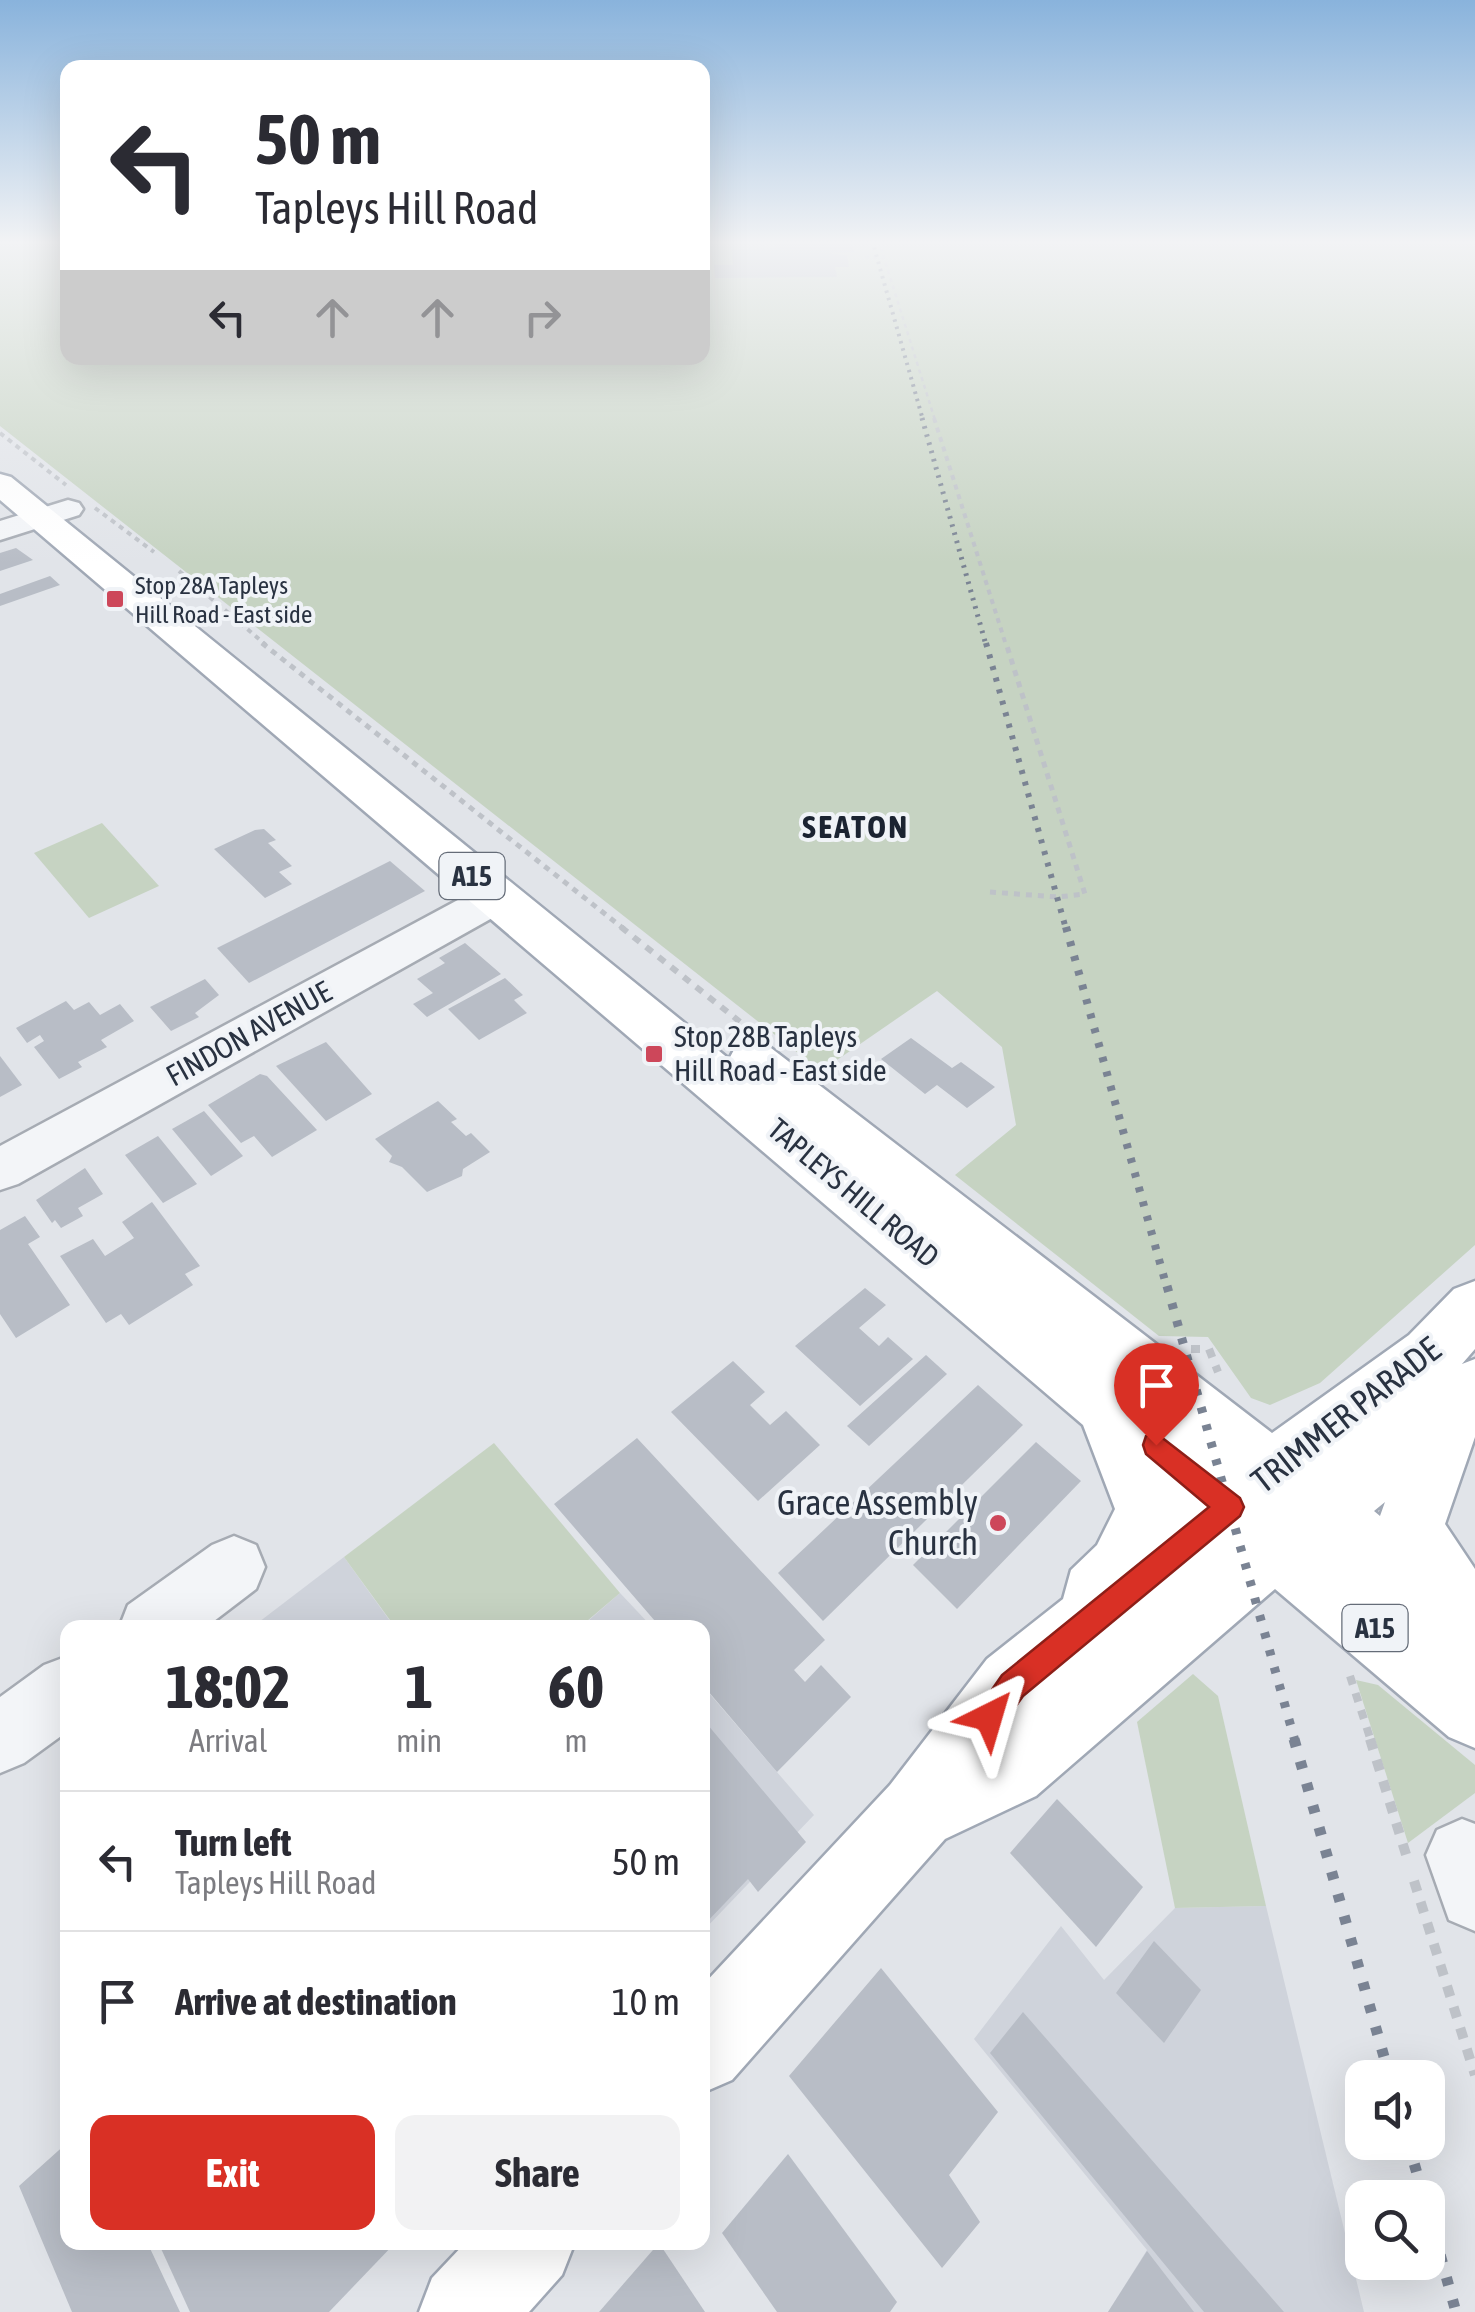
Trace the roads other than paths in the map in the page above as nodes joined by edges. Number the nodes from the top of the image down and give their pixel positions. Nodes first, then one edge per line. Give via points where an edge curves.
1 (0, 454) edge
2 (0, 484) edge
3 (36, 519) edge
4 (497, 897) junction
5 (0, 1170) edge
6 (1475, 1307) edge
7 (1463, 1399) edge
8 (1107, 1404) junction
9 (1274, 1509) junction
10 (234, 1567) dead end
11 (162, 1620) edge
12 (1475, 1634) edge
13 (1012, 1686) junction
14 (60, 1695) edge
15 (1475, 1711) edge
16 (0, 1739) edge
17 (917, 1812) junction
18 (710, 2041) edge
19 (522, 2250) edge
20 (466, 2312) edge

1 - 3 main road, TAPLEYS HILL ROAD / A15
2 - 3 main road, TAPLEYS HILL ROAD / A15
3 - 4 main road, TAPLEYS HILL ROAD / A15
3 - 9 main road, TAPLEYS HILL ROAD / A15 via 765,1071
4 - 5 street, FINDON AVENUE
4 - 8 main road, TAPLEYS HILL ROAD / A15
6 - 9 main road, TRIMMER PARADE
7 - 9 main road, TRIMMER PARADE
7 - 12 main road via 1409,1529
8 - 9 main road, TAPLEYS HILL ROAD / A15
8 - 13 main road via 1149,1510 1120,1570
9 - 12 main road, TAPLEYS HILL ROAD / A15
9 - 13 main road, TRIMMER PARADE
9 - 15 main road, TAPLEYS HILL ROAD / A15
9 - 17 main road, TRIMMER PARADE via 1009,1770
10 - 11 street
13 - 17 main road, TRIMMER PARADE
14 - 16 street
17 - 18 main road, TRIMMER PARADE
19 - 20 main road

